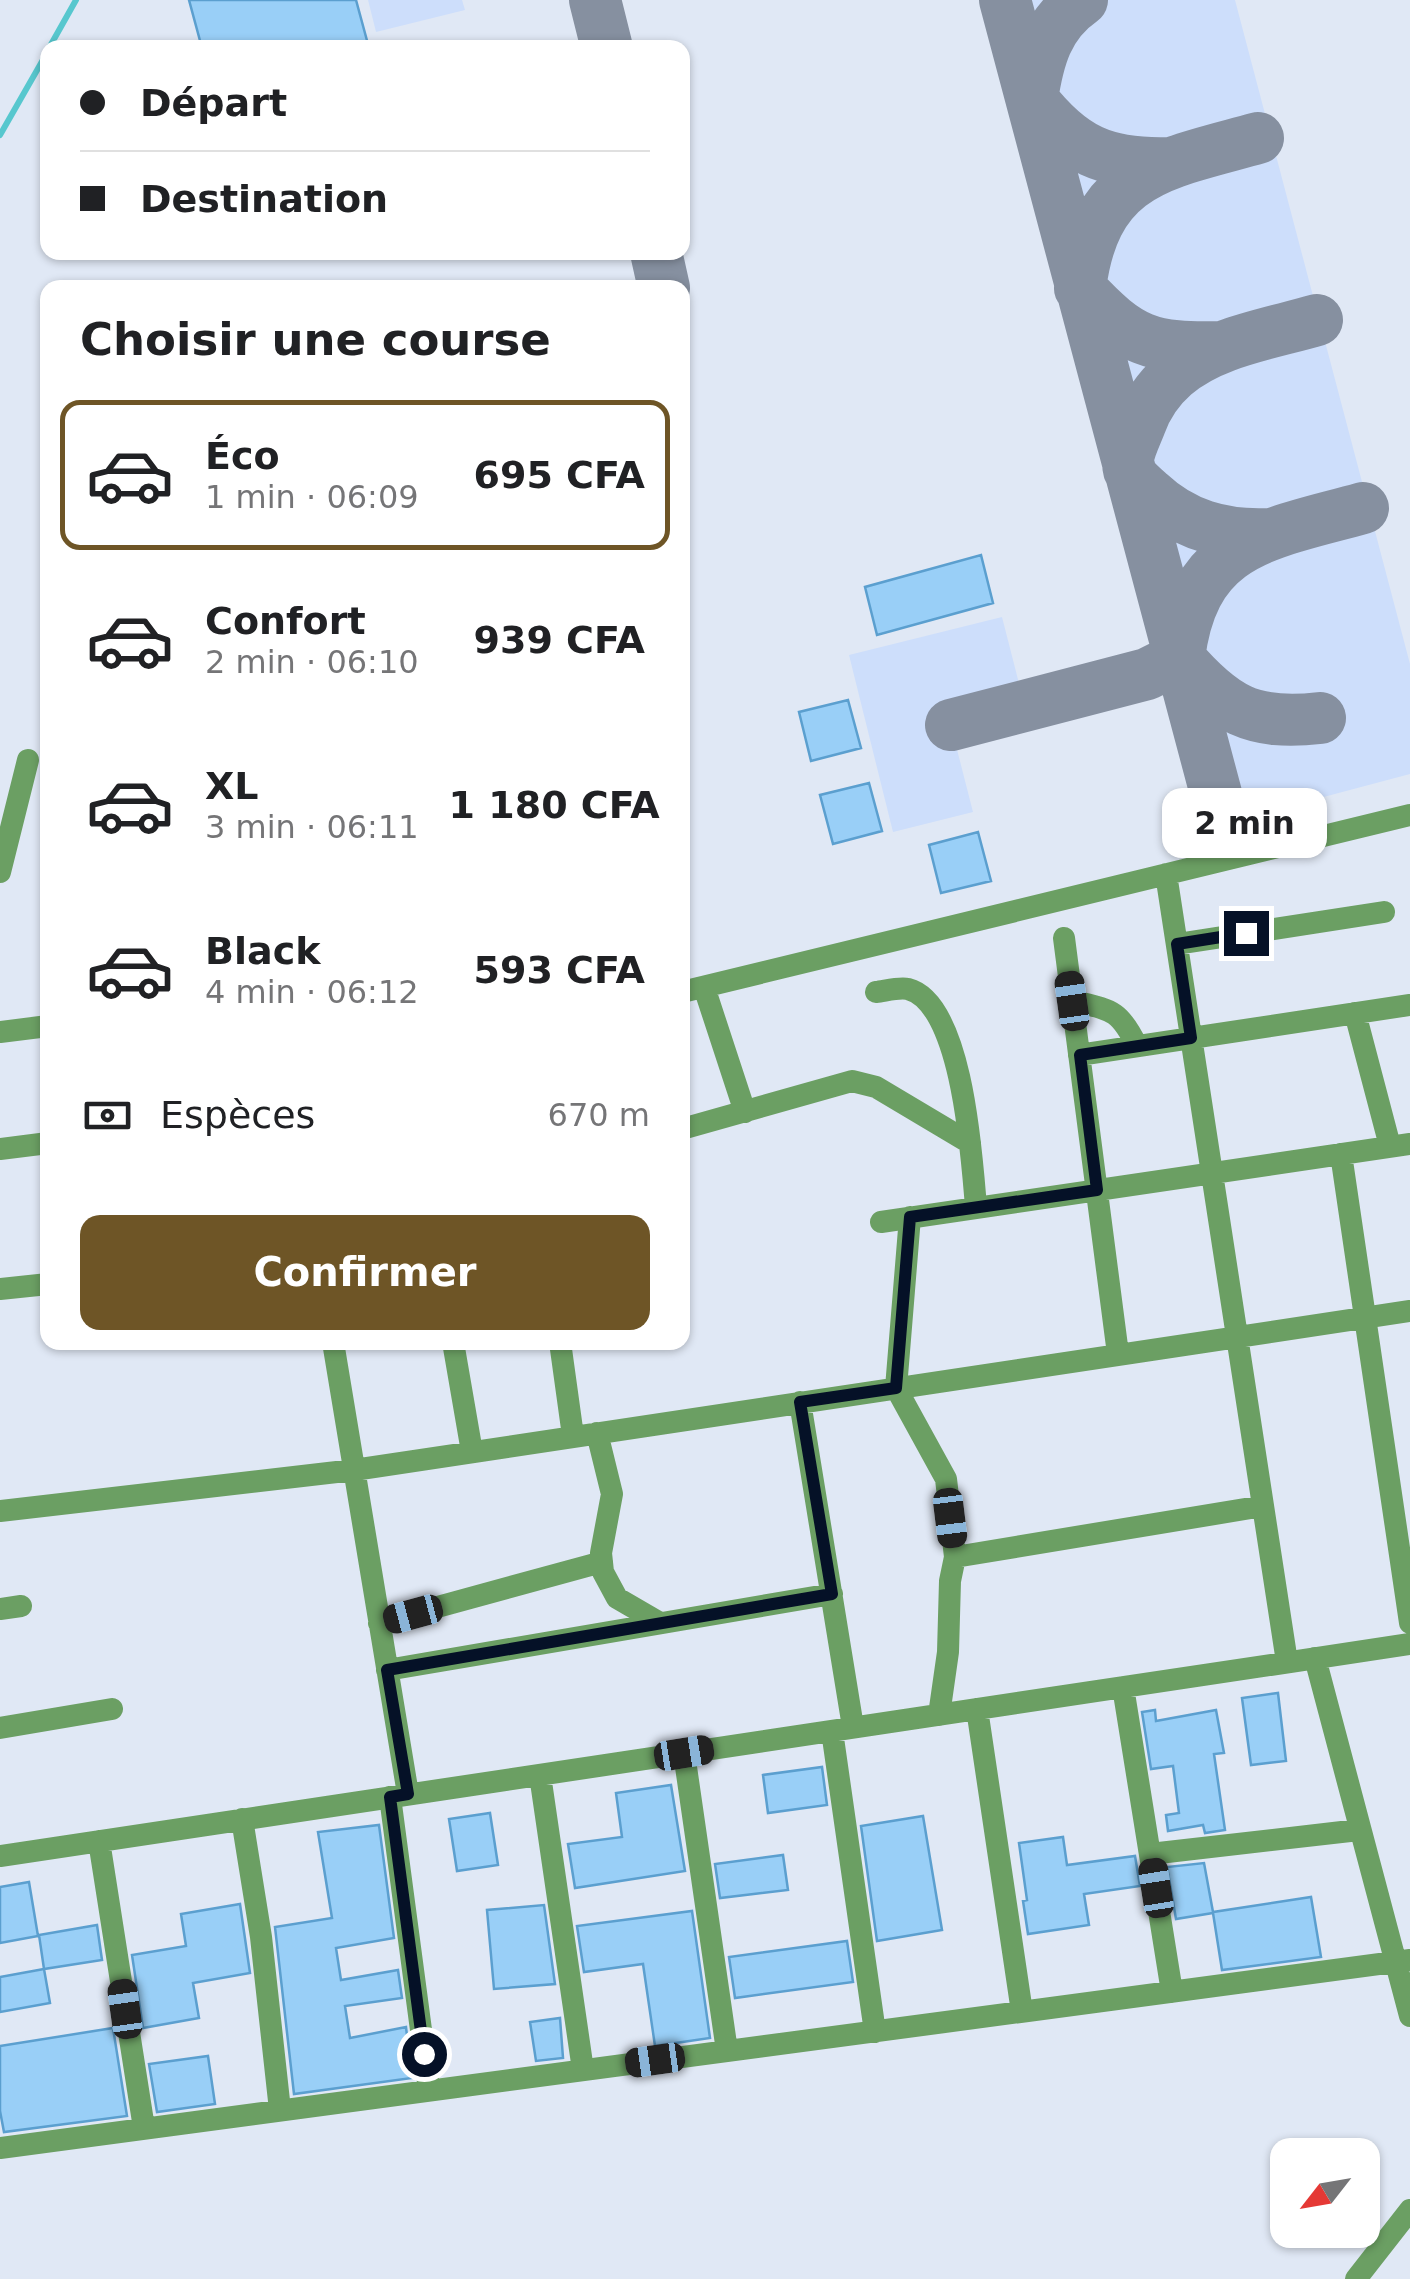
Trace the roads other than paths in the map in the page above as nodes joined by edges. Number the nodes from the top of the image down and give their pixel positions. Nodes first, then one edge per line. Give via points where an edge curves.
1 (28, 760) dead end
2 (9, 806) edge
3 (1410, 815) edge
4 (0, 872) edge
5 (1166, 874) junction
6 (1384, 912) dead end
7 (1064, 938) dead end
8 (1177, 944) junction
9 (693, 989) edge
10 (876, 992) dead end
11 (1072, 1001) junction
12 (1410, 1005) edge
13 (1355, 1013) junction
14 (40, 1027) edge
15 (0, 1032) edge
16 (1191, 1038) junction
17 (1137, 1046) junction
18 (1080, 1055) junction
19 (745, 1112) junction
20 (690, 1127) edge
21 (970, 1143) junction
22 (40, 1144) edge
23 (1400, 1145) edge
24 (0, 1149) edge
25 (1341, 1154) junction
26 (1212, 1173) junction
27 (1097, 1190) junction
28 (976, 1208) junction
29 (910, 1217) junction
30 (880, 1222) dead end
31 (40, 1285) edge
32 (0, 1289) edge
33 (1410, 1311) edge
34 (1365, 1316) junction
35 (1237, 1336) junction
36 (333, 1350) edge
37 (454, 1350) edge
38 (562, 1350) edge
39 (1118, 1354) junction
40 (896, 1388) junction
41 (800, 1402) junction
42 (585, 1435) junction
43 (472, 1452) junction
44 (354, 1470) junction
45 (1263, 1506) junction
46 (0, 1512) edge
47 (955, 1557) junction
48 (602, 1562) junction
49 (832, 1594) junction
50 (380, 1623) junction
51 (1410, 1623) edge
52 (660, 1624) junction
53 (1410, 1644) edge
54 (1315, 1658) junction
55 (1287, 1662) junction
56 (387, 1670) junction
57 (1123, 1687) junction
58 (977, 1709) junction
59 (112, 1710) dead end
60 (939, 1714) junction
61 (0, 1728) edge
62 (843, 1729) junction
63 (684, 1753) junction
64 (540, 1774) junction
65 (399, 1796) junction
66 (242, 1819) junction
67 (1360, 1830) junction
68 (99, 1841) junction
69 (1150, 1854) junction
70 (0, 1856) edge
71 (1403, 1961) edge
72 (1172, 1992) junction
73 (1022, 2012) junction
74 (1410, 2016) edge
75 (875, 2032) junction
76 (728, 2051) junction
77 (583, 2070) junction
78 (430, 2090) junction
79 (280, 2110) junction
80 (144, 2128) junction
81 (0, 2148) edge
82 (1410, 2210) edge
83 (1356, 2279) edge

1 - 2 street
2 - 4 street
3 - 5 street
5 - 8 street
5 - 9 street
6 - 8 street
7 - 11 street
8 - 16 street
9 - 19 street
10 - 21 street via 907,989 922,998 947,1033
11 - 17 street via 1112,1010
11 - 18 street
12 - 13 street
13 - 16 street
13 - 23 street
14 - 15 street
16 - 17 street
16 - 26 street
17 - 18 street
18 - 27 street
19 - 20 street
19 - 21 street via 852,1081 876,1087
21 - 28 street
22 - 24 street
23 - 25 street
25 - 26 street
25 - 34 street
26 - 27 street
26 - 35 street
27 - 28 street
27 - 39 street
28 - 29 street
29 - 30 street
29 - 40 street
31 - 32 street
33 - 34 street
34 - 35 street
34 - 51 street
35 - 39 street
35 - 45 street
36 - 44 street
37 - 43 street
38 - 42 street
39 - 40 street
40 - 41 street
40 - 47 street via 946,1479
41 - 42 street
41 - 49 street
42 - 43 street
42 - 48 street via 612,1494
43 - 44 street
44 - 46 street
44 - 50 street
45 - 47 street
45 - 55 street
47 - 60 street
48 - 50 street
48 - 52 street via 617,1598
49 - 52 street
49 - 62 street
50 - 56 street
52 - 56 street
53 - 54 street
54 - 55 street
54 - 67 street
55 - 57 street
56 - 65 street
57 - 58 street
57 - 69 street
58 - 60 street
58 - 73 street
59 - 61 street
60 - 62 street
62 - 63 street
62 - 75 street
63 - 64 street
63 - 76 street
64 - 65 street
64 - 77 street
65 - 66 street
65 - 78 street
66 - 68 street
66 - 79 street
67 - 69 street
67 - 71 street
68 - 70 street
68 - 80 street
69 - 72 street
71 - 72 street
71 - 74 street
72 - 73 street
73 - 75 street
75 - 76 street
76 - 77 street
77 - 78 street
78 - 79 street
79 - 80 street
80 - 81 street
82 - 83 street

